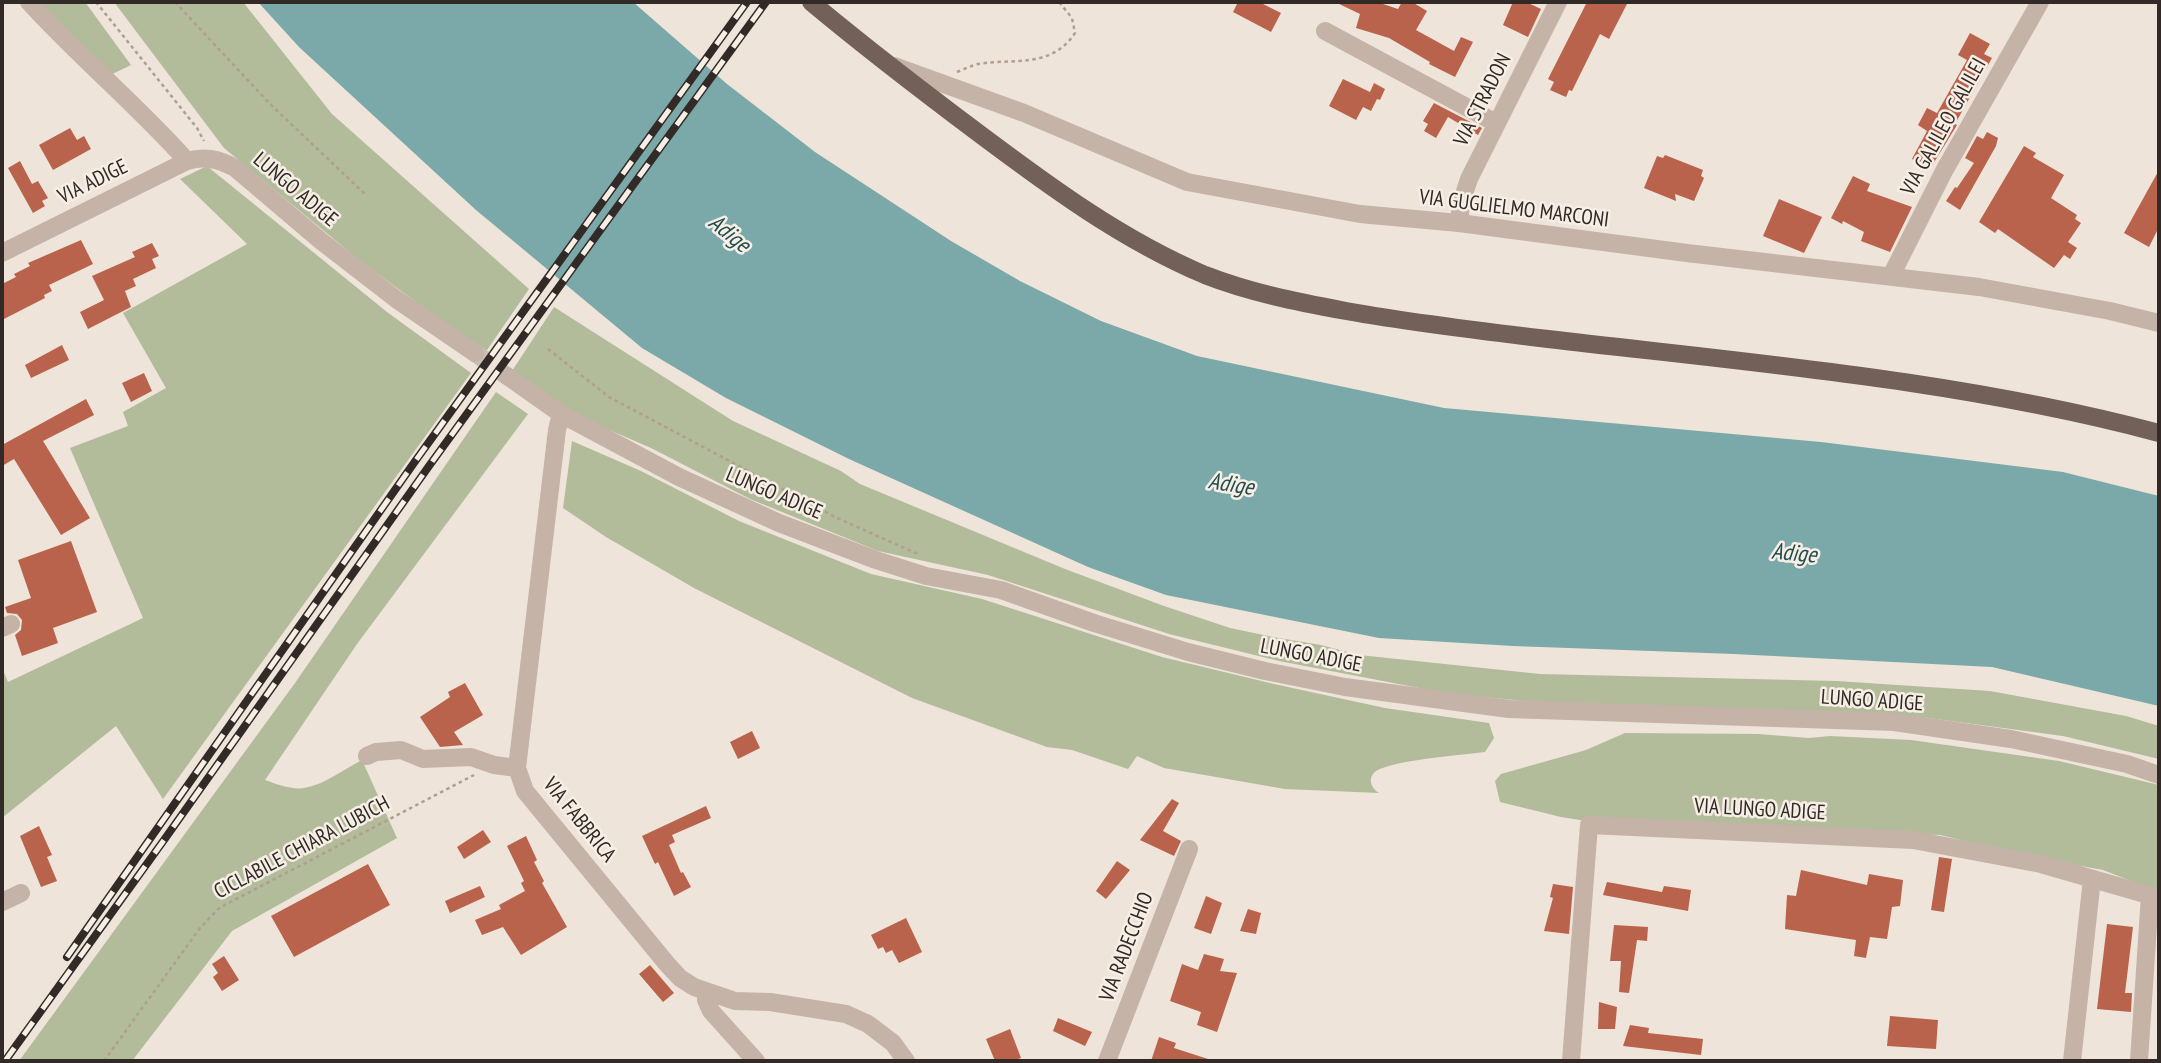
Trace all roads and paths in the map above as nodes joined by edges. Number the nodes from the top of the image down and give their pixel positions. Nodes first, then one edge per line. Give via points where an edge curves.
1 (29, 2) edge
2 (96, 2) edge
3 (175, 2) edge
4 (811, 2) edge
5 (1059, 2) edge
6 (1558, 2) edge
7 (2040, 2) edge
8 (1325, 31) dead end
9 (884, 63) junction
10 (937, 82) junction
11 (1496, 123) junction
12 (206, 158) junction
13 (187, 161) junction
14 (366, 195) dead end
15 (1459, 223) junction
16 (2, 253) edge
17 (1891, 276) junction
18 (2159, 323) edge
19 (548, 349) dead end
20 (475, 353) tunnel mouth
21 (507, 376) tunnel mouth
22 (561, 414) junction
23 (2159, 433) edge
24 (924, 557) dead end
25 (367, 757) dead end
26 (494, 765) junction
27 (517, 768) junction
28 (2159, 775) edge
29 (1189, 849) dead end
30 (2092, 879) junction
31 (21, 893) dead end
32 (2155, 896) edge
33 (2, 902) edge
34 (707, 993) junction
35 (104, 1061) edge
36 (756, 1061) edge
37 (906, 1061) edge
38 (1107, 1061) edge
39 (1571, 1061) edge
40 (2072, 1061) edge
41 (2139, 1061) edge

1 - 13 street
2 - 12 path via 198,128
3 - 14 path via 270,104
4 - 9 main road
5 - 10 path via 1072,18 1075,33 1067,45 1045,57 978,64
6 - 11 street, VIA STRADON
7 - 17 street, VIA GALILEO GALILEI via 1944,171
8 - 11 street
9 - 10 street, VIA GUGLIELMO MARCONI
9 - 23 main road via 1111,227 1206,275 1255,292 1413,323 1886,379 2087,414
10 - 15 street, VIA GUGLIELMO MARCONI via 1024,113 1187,183 1360,214
11 - 15 street, VIA STRADON via 1469,178
12 - 13 street, VIA ADIGE
12 - 20 street, LUNGO ADIGE via 235,168 342,258
13 - 16 street, VIA ADIGE
15 - 17 street, VIA GUGLIELMO MARCONI
17 - 18 street, VIA GUGLIELMO MARCONI via 1979,287
19 - 24 path via 609,397 835,517
21 - 22 street, LUNGO ADIGE
22 - 27 street, VIA FABBRICA
22 - 28 street, LUNGO ADIGE via 779,523 876,560 926,576 1001,590 1188,652 1265,671 1509,709 1894,722 2011,739
25 - 26 street via 401,750 423,759 471,757
26 - 27 street
26 - 35 path, CICLABILE CHIARA LUBICH via 219,908
27 - 34 street, VIA FABBRICA via 525,792 667,964 680,978
29 - 38 street, VIA RADECCHIO
30 - 32 street, VIA LUNGO ADIGE
30 - 39 street, VIA LUNGO ADIGE via 2041,864 1913,840 1588,825
30 - 40 street
31 - 33 street
32 - 41 street
34 - 36 street via 711,1011
34 - 37 street, VIA FABBRICA via 735,1002 770,1002 846,1014 893,1043

